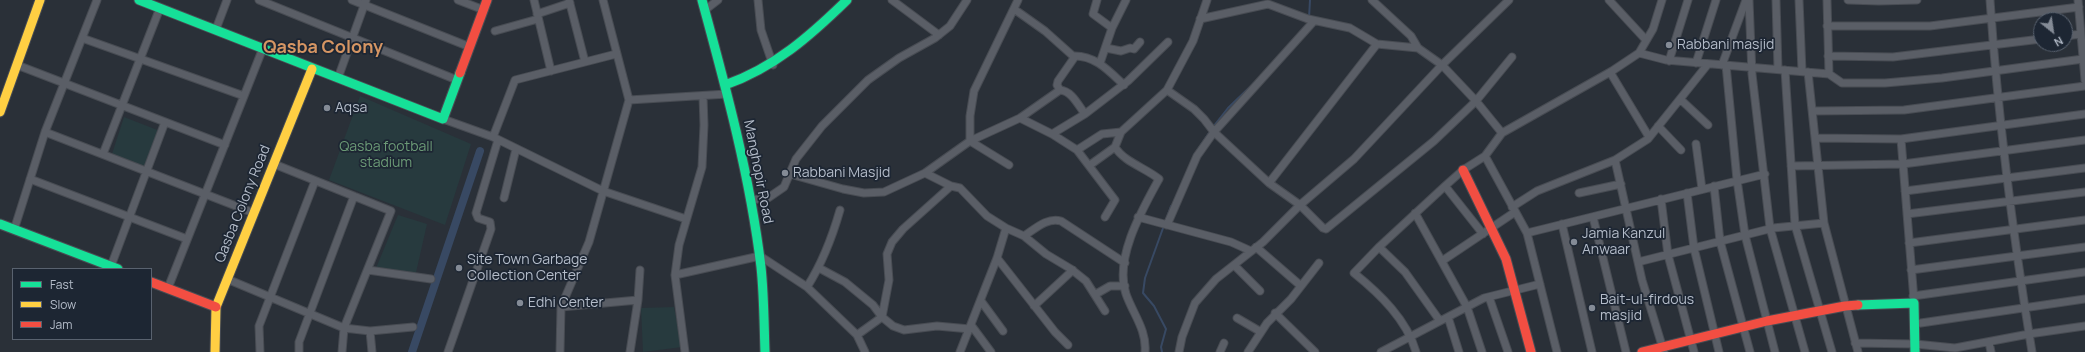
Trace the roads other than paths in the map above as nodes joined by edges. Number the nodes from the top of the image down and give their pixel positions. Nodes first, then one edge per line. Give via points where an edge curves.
1 (40, 0) edge
2 (97, 0) edge
3 (139, 0) edge
4 (227, 0) edge
5 (259, 0) edge
6 (352, 0) edge
7 (458, 0) edge
8 (487, 0) edge
9 (534, 0) edge
10 (603, 0) edge
11 (702, 0) edge
12 (718, 0) edge
13 (758, 0) edge
14 (847, 0) edge
15 (892, 0) edge
16 (967, 0) edge
17 (1018, 0) edge
18 (1097, 0) edge
19 (1126, 0) edge
20 (1509, 0) edge
21 (1609, 0) edge
22 (1662, 0) edge
23 (1688, 0) edge
24 (1716, 0) edge
25 (1746, 0) edge
26 (1749, 0) edge
27 (1776, 0) edge
28 (1799, 0) edge
29 (1826, 0) edge
30 (1848, 0) edge
31 (1917, 0) edge
32 (1990, 0) edge
33 (1204, 1) edge
34 (1374, 1) edge
35 (149, 2) edge
36 (365, 2) edge
37 (570, 2) edge
38 (2078, 4) edge
39 (160, 8) junction
40 (1014, 9) junction
41 (484, 10) junction
42 (705, 10) junction
43 (538, 16) junction
44 (1991, 18) junction
45 (1200, 19) junction
46 (1311, 20) junction
47 (1827, 26) junction
48 (1112, 28) junction
49 (216, 29) junction
50 (495, 31) dead end
51 (2081, 34) junction
52 (939, 35) junction
53 (2073, 35) edge
54 (82, 38) junction
55 (352, 38) junction
56 (1646, 40) junction
57 (2033, 40) edge
58 (1140, 42) dead end
59 (1168, 42) dead end
60 (1377, 44) junction
61 (1994, 45) junction
62 (470, 47) junction
63 (263, 48) junction
64 (1106, 48) junction
65 (1418, 48) junction
66 (1639, 53) junction
67 (616, 54) junction
68 (1073, 56) junction
69 (1828, 56) junction
70 (1512, 57) dead end
71 (141, 59) junction
72 (2083, 59) junction
73 (1669, 60) junction
74 (585, 62) junction
75 (1100, 63) junction
76 (1696, 63) junction
77 (773, 64) junction
78 (1708, 64) junction
79 (17, 65) junction
80 (1442, 65) junction
81 (1724, 65) junction
82 (1752, 66) junction
83 (312, 69) junction
84 (1781, 69) junction
85 (551, 71) junction
86 (1996, 71) junction
87 (1610, 72) junction
88 (1805, 72) junction
89 (1829, 74) junction
90 (338, 78) junction
91 (458, 80) junction
92 (2085, 80) edge
93 (64, 83) junction
94 (1124, 85) junction
95 (2085, 86) edge
96 (726, 90) junction
97 (1060, 90) junction
98 (1167, 90) junction
99 (244, 96) junction
100 (703, 96) junction
101 (1999, 98) junction
102 (1680, 99) junction
103 (629, 100) junction
104 (1476, 100) junction
105 (122, 105) junction
106 (1813, 111) junction
107 (0, 112) edge
108 (1085, 114) junction
109 (2085, 114) edge
110 (1020, 118) junction
111 (443, 119) junction
112 (165, 122) junction
113 (1708, 125) dead end
114 (2002, 125) junction
115 (1658, 126) junction
116 (1212, 130) junction
117 (44, 132) junction
118 (1122, 132) junction
119 (1502, 133) junction
120 (1052, 134) junction
121 (1649, 137) junction
122 (495, 138) junction
123 (1816, 138) junction
124 (1901, 139) junction
125 (2085, 140) edge
126 (970, 141) junction
127 (1696, 144) dead end
128 (225, 145) junction
129 (1115, 147) junction
130 (516, 149) junction
131 (1077, 150) junction
132 (1681, 150) dead end
133 (2004, 150) junction
134 (103, 154) junction
135 (1485, 156) junction
136 (1615, 160) junction
137 (274, 164) junction
138 (1903, 164) junction
139 (1009, 165) dead end
140 (1090, 165) junction
141 (1819, 165) junction
142 (1791, 166) junction
143 (2085, 168) edge
144 (1463, 170) junction
145 (146, 171) junction
146 (925, 173) junction
147 (790, 174) junction
148 (1765, 174) junction
149 (2008, 178) junction
150 (30, 179) junction
151 (1737, 180) junction
152 (315, 181) junction
153 (1270, 183) junction
154 (1621, 184) junction
155 (951, 186) junction
156 (1445, 186) junction
157 (1714, 186) junction
158 (1702, 189) junction
159 (603, 191) junction
160 (1905, 191) junction
161 (2085, 192) edge
162 (206, 193) junction
163 (1579, 193) dead end
164 (1687, 193) junction
165 (354, 196) junction
166 (504, 198) dead end
167 (1661, 199) junction
168 (750, 200) junction
169 (2010, 201) junction
170 (1300, 205) junction
171 (1626, 208) junction
172 (1514, 209) junction
173 (840, 210) dead end
174 (254, 213) junction
175 (1415, 213) junction
176 (1907, 214) junction
177 (1138, 216) junction
178 (130, 217) junction
179 (1105, 217) dead end
180 (1593, 217) junction
181 (686, 218) junction
182 (2085, 220) edge
183 (1824, 223) junction
184 (0, 224) edge
185 (1562, 224) junction
186 (1165, 225) junction
187 (1795, 225) junction
188 (1492, 227) junction
189 (1006, 228) junction
190 (1770, 228) junction
191 (2014, 229) junction
192 (14, 230) junction
193 (1526, 233) junction
194 (1483, 234) junction
195 (1745, 235) junction
196 (1024, 236) junction
197 (187, 239) junction
198 (1720, 241) junction
199 (1909, 243) junction
200 (1379, 247) junction
201 (2085, 247) edge
202 (1694, 248) junction
203 (1254, 249) junction
204 (1668, 255) junction
205 (760, 256) junction
206 (2017, 256) junction
207 (997, 258) junction
208 (1125, 262) junction
209 (1442, 262) junction
210 (1638, 262) junction
211 (1319, 263) dead end
212 (1234, 265) junction
213 (115, 268) edge
214 (819, 268) junction
215 (368, 270) junction
216 (640, 270) dead end
217 (1073, 270) junction
218 (1911, 270) junction
219 (2085, 272) edge
220 (675, 275) junction
221 (227, 279) junction
222 (431, 279) dead end
223 (152, 282) edge
224 (2020, 282) junction
225 (1540, 284) junction
226 (1125, 286) junction
227 (1301, 286) junction
228 (807, 287) junction
229 (168, 288) junction
230 (1260, 291) dead end
231 (1514, 292) junction
232 (1096, 294) junction
233 (270, 297) junction
234 (1490, 297) junction
235 (2085, 299) edge
236 (638, 300) junction
237 (981, 300) junction
238 (1914, 300) junction
239 (1034, 306) junction
240 (1845, 306) junction
241 (216, 307) junction
242 (561, 307) junction
243 (1467, 307) junction
244 (2025, 307) junction
245 (1105, 311) dead end
246 (1820, 311) junction
247 (310, 313) junction
248 (1275, 313) junction
249 (1794, 316) junction
250 (882, 317) junction
251 (1448, 317) junction
252 (1237, 318) dead end
253 (1440, 321) junction
254 (1767, 321) junction
255 (1914, 324) junction
256 (2085, 326) edge
257 (413, 327) dead end
258 (971, 327) junction
259 (1743, 327) junction
260 (344, 328) junction
261 (370, 331) junction
262 (1003, 331) dead end
263 (1261, 332) junction
264 (1714, 334) junction
265 (2029, 334) junction
266 (857, 335) junction
267 (1412, 336) junction
268 (1690, 340) junction
269 (1989, 342) junction
270 (1224, 343) dead end
271 (1855, 343) junction
272 (1068, 345) dead end
273 (1915, 348) edge
274 (1664, 349) edge
275 (215, 352) edge
276 (260, 352) edge
277 (299, 352) edge
278 (342, 352) edge
279 (372, 352) edge
280 (448, 352) edge
281 (560, 352) edge
282 (630, 352) edge
283 (685, 352) edge
284 (765, 352) edge
285 (865, 352) edge
286 (960, 352) edge
287 (991, 352) edge
288 (1145, 352) edge
289 (1179, 352) edge
290 (1220, 352) edge
291 (1248, 352) edge
292 (1315, 352) edge
293 (1381, 352) edge
294 (1416, 352) edge
295 (1459, 352) edge
296 (1482, 352) edge
297 (1508, 352) edge
298 (1531, 352) edge
299 (1557, 352) edge
300 (1592, 352) edge
301 (1626, 352) edge
302 (1642, 352) edge
303 (1694, 352) edge
304 (1719, 352) edge
305 (1750, 352) edge
306 (1776, 352) edge
307 (1805, 352) edge
308 (1832, 352) edge
309 (1858, 352) edge
310 (1991, 352) edge
311 (2032, 352) edge

1 - 79 street
2 - 54 street
3 - 35 street
4 - 49 street
5 - 55 street
6 - 36 street
7 - 41 street
8 - 41 street
9 - 43 street
10 - 67 street
11 - 42 street, Manghopir Road
12 - 42 street
13 - 77 street via 761,30
14 - 77 street via 814,32
15 - 52 street
16 - 52 street via 950,26
17 - 40 street
18 - 48 street via 1093,14
19 - 48 street
20 - 80 street
21 - 56 street
22 - 56 street via 1653,29
23 - 73 street
24 - 76 street
25 - 81 street
26 - 82 street
27 - 84 street
28 - 88 street
29 - 47 street
30 - 31 street
32 - 44 street
33 - 45 street
34 - 65 street via 1411,36
35 - 39 street
36 - 55 street
36 - 62 street
37 - 43 street
37 - 74 street
38 - 44 street
38 - 51 street
39 - 49 street
39 - 71 street
40 - 68 street via 1045,31
40 - 126 street via 974,91
41 - 62 street
42 - 96 street, Manghopir Road
43 - 50 street
43 - 85 street
44 - 47 street via 1930,26
44 - 61 street
45 - 46 street via 1268,4
45 - 98 street via 1193,41
46 - 60 street via 1350,28
46 - 116 street
47 - 69 street
48 - 64 street
49 - 63 street
51 - 53 street
51 - 72 street
52 - 147 street via 868,80 822,126 796,159
54 - 71 street
54 - 93 street
55 - 90 street
55 - 91 street
56 - 66 street
57 - 61 street
58 - 64 street via 1134,49 1121,51
59 - 94 street
60 - 65 street
60 - 153 street
61 - 69 street via 1892,57
61 - 86 street
62 - 91 street
63 - 83 street
63 - 99 street
64 - 75 street
65 - 80 street
66 - 73 street
66 - 87 street
67 - 74 street
67 - 103 street
68 - 75 street
68 - 97 street via 1058,81
69 - 89 street
70 - 104 street
71 - 99 street
71 - 105 street
72 - 86 street
72 - 92 street
73 - 76 street
74 - 85 street
75 - 94 street
76 - 78 street
77 - 96 street
78 - 81 street
78 - 102 street
79 - 93 street
79 - 107 street
80 - 104 street
80 - 170 street via 1354,159
81 - 82 street
81 - 151 street
82 - 84 street
82 - 148 street
83 - 90 street
83 - 137 street, Qasba Colony Road
84 - 88 street
84 - 142 street
85 - 122 street via 515,80
86 - 89 street via 1885,83 1842,82
86 - 101 street
87 - 119 street
87 - 121 street
88 - 89 street
88 - 106 street
90 - 111 street
91 - 111 street
93 - 105 street
93 - 117 street
94 - 108 street
95 - 101 street
96 - 100 street
96 - 168 street, Manghopir Road
97 - 108 street via 1071,95
97 - 110 street
98 - 116 street via 1194,109
98 - 118 street
99 - 128 street
100 - 103 street
100 - 181 street via 702,167
101 - 106 street via 1904,110
101 - 114 street
102 - 113 street
102 - 115 street
103 - 159 street
104 - 119 street
104 - 170 street via 1434,141 1326,229
105 - 112 street
105 - 134 street
106 - 123 street
108 - 120 street
109 - 114 street
110 - 120 street
110 - 126 street
111 - 122 street
112 - 128 street
112 - 145 street
114 - 124 street
114 - 133 street
115 - 121 street
115 - 132 street
116 - 153 street
116 - 186 street
117 - 134 street
117 - 150 street
118 - 129 street
118 - 131 street via 1102,134
119 - 135 street
120 - 131 street
121 - 136 street
122 - 130 street
122 - 280 street via 476,213 478,218 490,222 491,229
123 - 124 street
123 - 141 street
124 - 138 street
125 - 133 street
126 - 139 street
126 - 146 street
127 - 158 street
128 - 162 street
129 - 140 street
129 - 177 street via 1119,153 1159,179
130 - 159 street
130 - 166 street
131 - 140 street
133 - 138 street
133 - 149 street
134 - 145 street
135 - 144 street
135 - 172 street
136 - 154 street
136 - 172 street via 1538,191
137 - 152 street
137 - 174 street, Qasba Colony Road
138 - 141 street
138 - 160 street
140 - 179 street via 1115,200
141 - 142 street
141 - 183 street
142 - 187 street
143 - 149 street
144 - 156 street
144 - 188 street
145 - 162 street
145 - 178 street
146 - 147 street via 893,189 875,193 843,189
146 - 155 street
147 - 168 street via 784,187 768,198
148 - 151 street
148 - 190 street
149 - 160 street
149 - 169 street
150 - 178 street
150 - 192 street
151 - 157 street
151 - 195 street
152 - 165 street
152 - 233 street
153 - 170 street
154 - 163 street
154 - 171 street
155 - 189 street via 960,188 987,216
155 - 250 street via 892,242 887,254 889,280
156 - 175 street
156 - 194 street
157 - 158 street
157 - 198 street
158 - 164 street
159 - 181 street
159 - 242 street via 589,242
160 - 176 street
161 - 169 street
162 - 174 street
162 - 197 street
164 - 167 street
164 - 202 street
165 - 215 street via 391,211
165 - 247 street
167 - 171 street
167 - 204 street
168 - 205 street, Manghopir Road
169 - 176 street
169 - 191 street
170 - 203 street
171 - 180 street
171 - 210 street
172 - 188 street
172 - 193 street
173 - 214 street via 830,246
174 - 221 street, Qasba Colony Road
175 - 200 street
175 - 209 street
176 - 199 street
177 - 186 street
177 - 208 street
178 - 197 street
178 - 213 street
180 - 185 street
180 - 301 street
181 - 220 street
182 - 191 street
183 - 187 street
183 - 240 street
184 - 192 street
185 - 193 street
185 - 300 street
186 - 203 street
187 - 190 street
187 - 246 street
188 - 194 street
188 - 231 street via 1506,258
189 - 196 street
189 - 207 street
190 - 195 street
190 - 249 street
191 - 199 street
191 - 206 street
192 - 213 street
193 - 225 street
194 - 209 street
195 - 198 street
195 - 254 street
196 - 208 street via 1055,219
196 - 217 street via 1046,254
197 - 229 street
198 - 202 street
198 - 259 street
199 - 218 street
200 - 253 street via 1405,272
200 - 267 street via 1354,273 1378,292
201 - 206 street
202 - 204 street
202 - 264 street
203 - 212 street
203 - 227 street
204 - 210 street
204 - 268 street
205 - 220 street
205 - 228 street
205 - 284 street, Manghopir Road
206 - 218 street
206 - 224 street
207 - 237 street
207 - 239 street
208 - 226 street
209 - 243 street
210 - 274 street
211 - 227 street
212 - 230 street
212 - 289 street via 1216,279 1195,303
214 - 228 street
214 - 250 street via 845,282 873,305
215 - 222 street
215 - 260 street
216 - 236 street
217 - 232 street
217 - 239 street
218 - 238 street
219 - 224 street
220 - 283 street
221 - 233 street
221 - 241 street, Qasba Colony Road
223 - 229 street
224 - 238 street
224 - 244 street
225 - 231 street
225 - 299 street
226 - 232 street via 1110,286
226 - 288 street via 1146,342
227 - 248 street
228 - 266 street
229 - 241 street
231 - 234 street
231 - 298 street
232 - 245 street
233 - 247 street
233 - 276 street via 259,326
234 - 243 street
234 - 297 street
235 - 244 street
236 - 242 street
236 - 282 street
237 - 258 street
237 - 262 street
238 - 240 street
238 - 255 street
239 - 272 street
240 - 246 street
240 - 271 street
241 - 275 street, Qasba Colony Road
242 - 281 street
243 - 251 street
243 - 296 street
244 - 255 street
244 - 265 street
246 - 249 street
246 - 308 street
247 - 260 street
247 - 277 street via 298,342
248 - 263 street
248 - 292 street
249 - 254 street
249 - 307 street
250 - 258 street via 892,326 904,330 937,326
250 - 266 street
251 - 253 street
251 - 295 street
252 - 263 street
253 - 267 street
254 - 259 street
254 - 306 street
255 - 273 street
256 - 265 street
257 - 261 street
258 - 286 street
258 - 287 street
259 - 264 street
259 - 305 street
260 - 261 street
260 - 278 street
261 - 279 street
263 - 291 street
264 - 268 street
264 - 304 street
265 - 269 street
265 - 311 street
266 - 285 street
267 - 293 street
267 - 294 street
268 - 274 street
268 - 303 street
269 - 273 street via 1955,348
269 - 310 street
270 - 290 street
271 - 273 street
271 - 309 street
274 - 302 street

